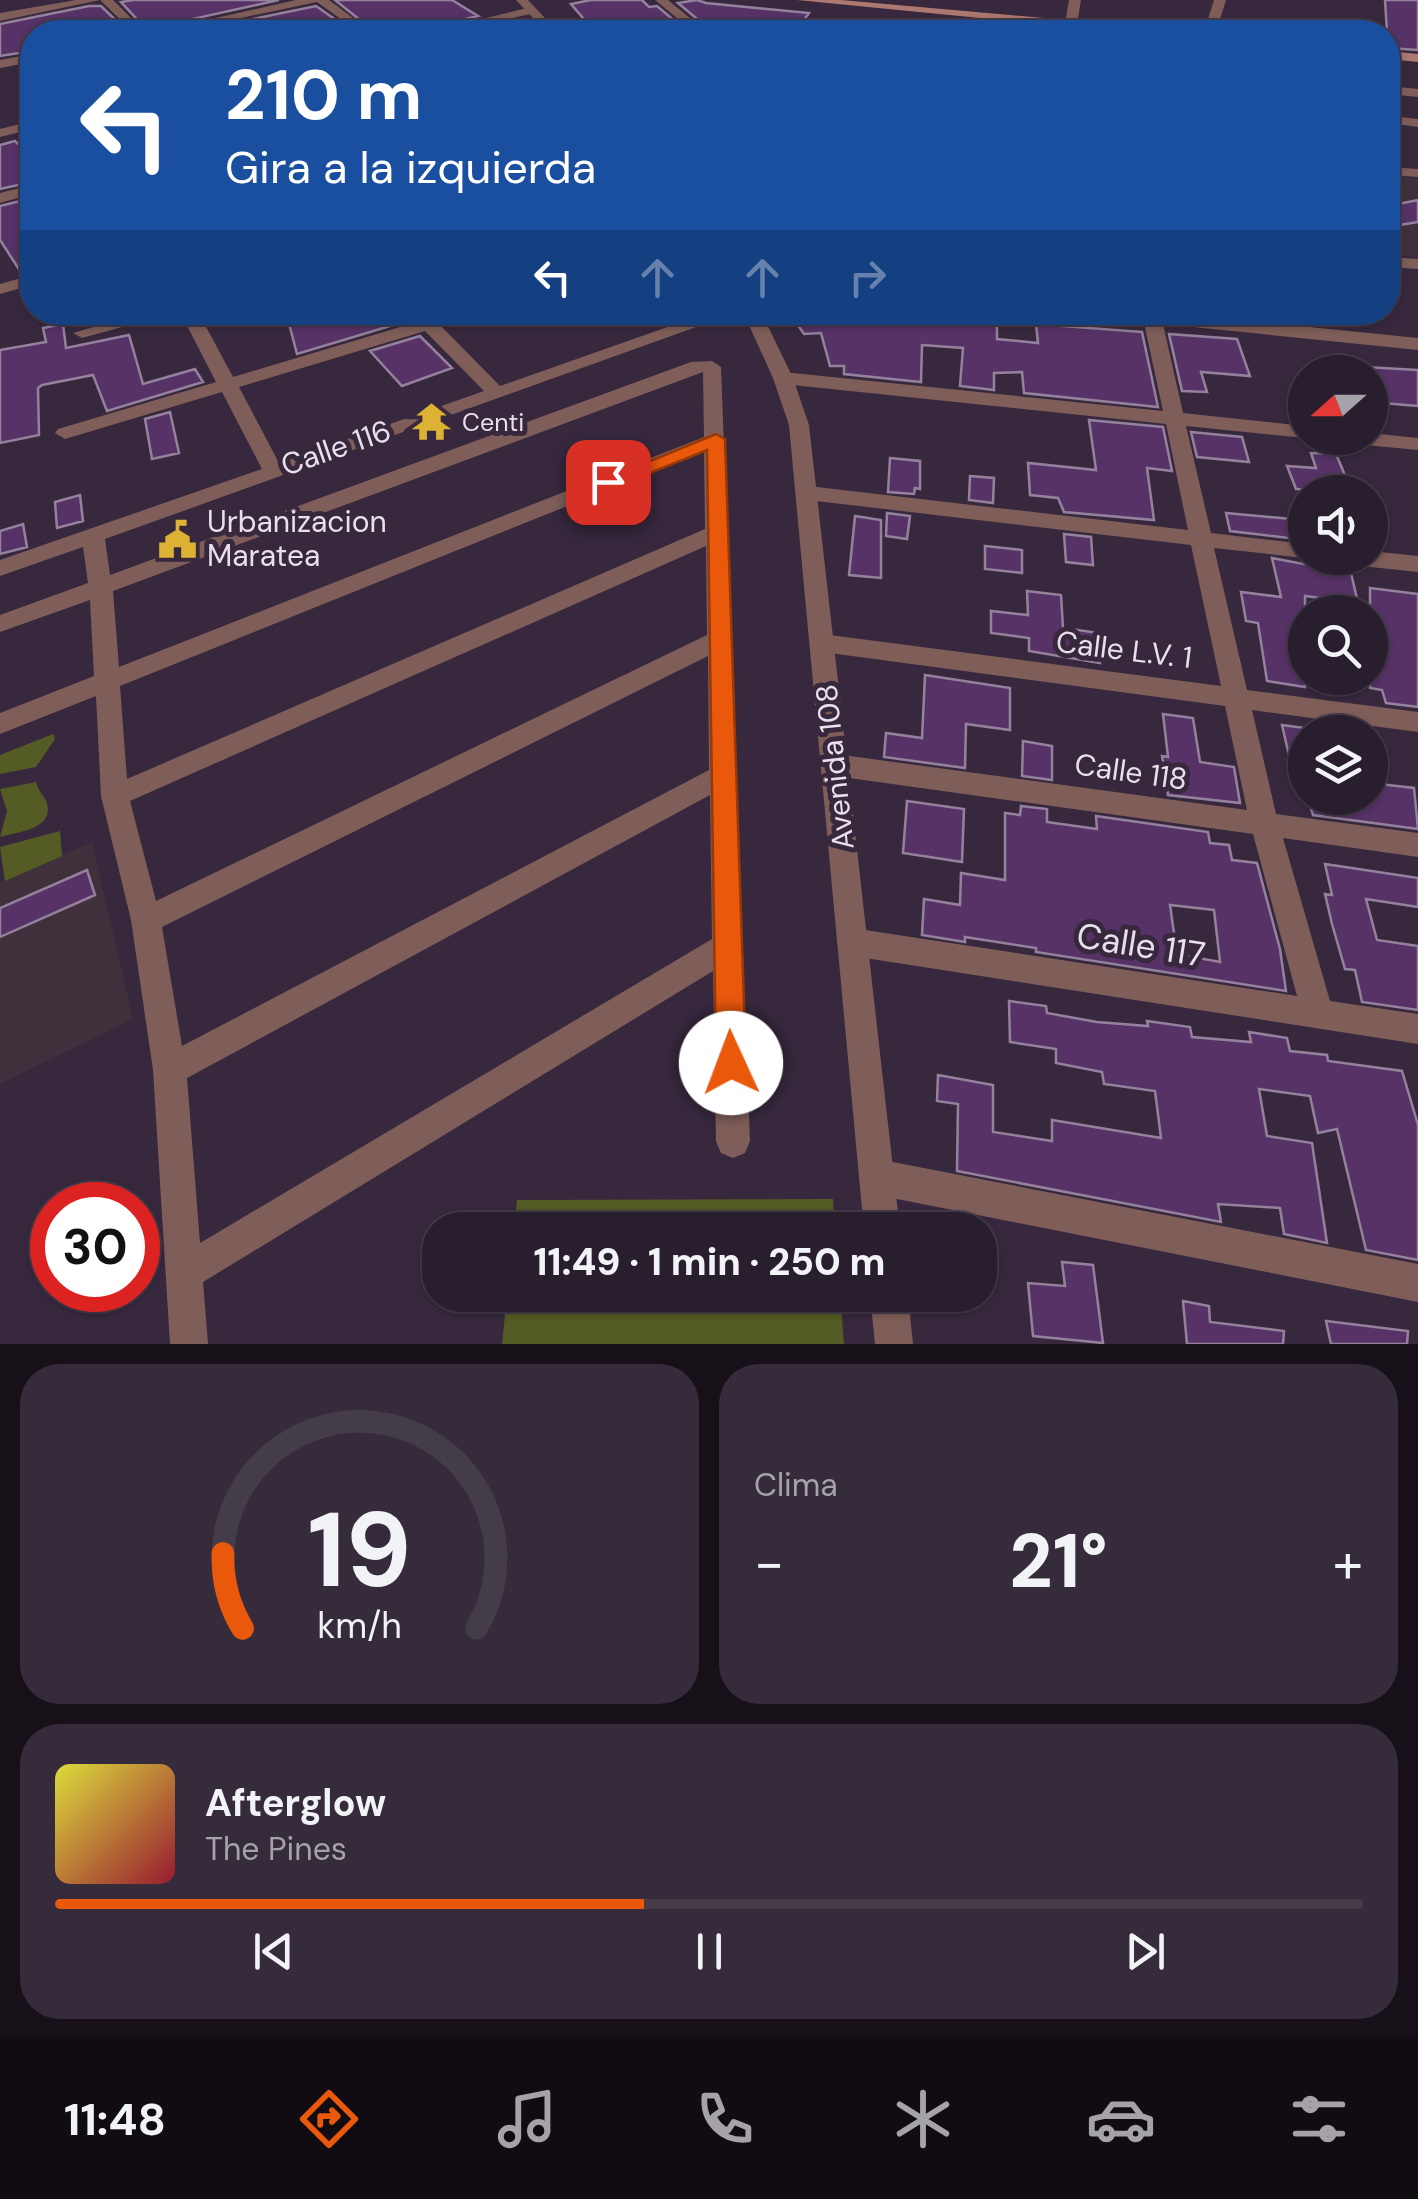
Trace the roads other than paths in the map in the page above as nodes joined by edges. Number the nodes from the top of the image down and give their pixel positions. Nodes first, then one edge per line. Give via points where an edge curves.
1 (95, 0) edge
2 (106, 0) edge
3 (313, 0) edge
4 (321, 0) edge
5 (661, 0) edge
6 (803, 0) edge
7 (526, 5) edge
8 (0, 17) edge
9 (998, 18) joint
10 (127, 20) edge
11 (216, 20) edge
12 (349, 20) edge
13 (475, 20) edge
14 (686, 20) edge
15 (1023, 20) edge
16 (1401, 121) dead end
17 (1418, 123) edge
18 (115, 325) edge
19 (196, 325) edge
20 (402, 325) edge
21 (430, 325) edge
22 (691, 325) edge
23 (758, 325) edge
24 (1154, 325) edge
25 (1238, 325) edge
26 (82, 333) dead end
27 (1418, 344) edge
28 (784, 378) junction
29 (225, 384) junction
30 (496, 392) junction
31 (1177, 419) junction
32 (1288, 430) edge
33 (65, 433) dead end
34 (716, 439) junction
35 (1388, 441) edge
36 (1418, 444) edge
37 (273, 470) junction
38 (808, 493) junction
39 (717, 532) junction
40 (93, 536) junction
41 (1200, 539) junction
42 (1288, 549) edge
43 (1388, 561) edge
44 (1418, 564) edge
45 (0, 568) edge
46 (101, 588) junction
47 (0, 624) edge
48 (719, 640) junction
49 (822, 643) junction
50 (107, 683) junction
51 (1237, 697) junction
52 (1418, 722) edge
53 (0, 724) edge
54 (835, 765) junction
55 (722, 776) junction
56 (115, 796) junction
57 (1264, 822) junction
58 (1418, 845) edge
59 (146, 920) junction
60 (852, 942) junction
61 (727, 946) junction
62 (1317, 1012) junction
63 (1418, 1029) edge
64 (170, 1070) junction
65 (734, 1141) dead end
66 (877, 1177) junction
67 (880, 1212) edge
68 (184, 1273) junction
69 (1418, 1283) edge
70 (891, 1312) edge
71 (189, 1344) edge
72 (894, 1344) edge

1 - 8 street
2 - 10 street
3 - 11 street
4 - 12 street
5 - 14 street
6 - 9 main road
7 - 13 street
9 - 15 main road
16 - 17 street
18 - 26 street
19 - 29 street
20 - 29 street
21 - 30 street
22 - 30 street, Calle 116
23 - 28 street, Avenida 108
24 - 31 street
25 - 27 street
28 - 31 street
28 - 38 street, Avenida 108 via 800,425
29 - 33 street
29 - 37 street
30 - 37 street, Calle 116
31 - 32 street
31 - 41 street
34 - 39 street
34 - 46 street via 714,370 698,366
34 - 50 street
35 - 36 street
37 - 40 street, Calle 116
38 - 41 street
38 - 49 street, Avenida 108
39 - 48 street
39 - 56 street
40 - 45 street, Calle 116
40 - 46 street
41 - 42 street
41 - 51 street
43 - 44 street
46 - 47 street
46 - 50 street
48 - 55 street
48 - 59 street
49 - 51 street, Calle L.V. 1
49 - 54 street, Avenida 108
50 - 53 street
50 - 56 street
51 - 52 street, Calle L.V. 1
51 - 57 street
54 - 57 street, Calle 118
54 - 60 street, Avenida 108
55 - 61 street
55 - 64 street
56 - 59 street
57 - 58 street, Calle 118
57 - 62 street
59 - 64 street
60 - 62 street, Calle 117
60 - 66 street, Avenida 108
61 - 65 street
61 - 68 street
62 - 63 street, Calle 117
64 - 68 street
66 - 67 street, Avenida 108
66 - 69 street
68 - 71 street
70 - 72 street

